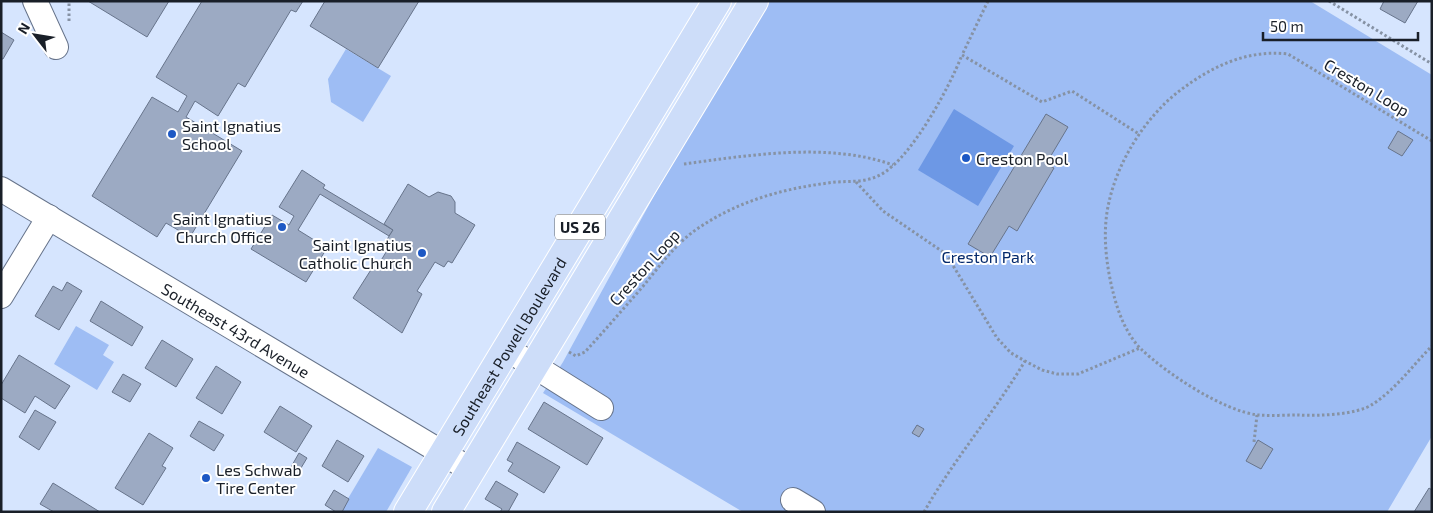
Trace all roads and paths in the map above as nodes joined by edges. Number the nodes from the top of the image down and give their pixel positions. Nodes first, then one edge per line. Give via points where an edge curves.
1 (23, 1) edge
2 (36, 1) edge
3 (716, 1) edge
4 (988, 1) edge
5 (1329, 1) edge
6 (749, 10) edge
7 (56, 47) dead end
8 (962, 54) junction
9 (1432, 64) edge
10 (1139, 134) junction
11 (1432, 141) edge
12 (679, 165) dead end
13 (893, 165) junction
14 (856, 182) junction
15 (1, 189) edge
16 (49, 218) junction
17 (1, 296) edge
18 (550, 340) junction
19 (1432, 346) edge
20 (1140, 348) junction
21 (507, 349) junction
22 (1025, 361) junction
23 (534, 366) junction
24 (601, 408) dead end
25 (1257, 415) junction
26 (1254, 442) dead end
27 (444, 453) junction
28 (471, 470) junction
29 (408, 512) edge
30 (446, 512) edge
31 (924, 512) edge

1 - 2 street
2 - 7 street
3 - 6 street
3 - 21 main road, Southeast Powell Boulevard / US 26
4 - 8 path, Creston Loop
5 - 9 path
6 - 18 main road, Southeast Powell Boulevard / US 26
8 - 10 path via 1042,102 1072,91
8 - 13 path, Creston Loop via 930,115 905,154
10 - 11 path, Creston Loop via 1171,98 1202,74 1228,62 1274,52 1288,54
10 - 20 path, Creston Loop via 1116,179 1108,203 1105,239 1115,302 1126,328
12 - 13 path via 815,151 862,156
13 - 14 path, Creston Loop via 879,175
14 - 18 path, Creston Loop via 830,182 743,203 699,227 670,254 585,352 576,356
14 - 22 path via 883,210 946,254 997,338 1011,353
15 - 16 street, Southeast 43rd Avenue
16 - 17 street
16 - 27 street, Southeast 43rd Avenue
18 - 23 main road, Southeast Powell Boulevard / US 26
19 - 25 path, Creston Loop via 1392,389 1372,405 1317,416
20 - 22 path via 1078,374 1057,374
20 - 25 path, Creston Loop via 1207,396
21 - 23 street
21 - 27 main road, Southeast Powell Boulevard / US 26
22 - 31 path via 940,483
23 - 24 street
23 - 28 main road, Southeast Powell Boulevard / US 26
25 - 26 path
27 - 28 street, Southeast 43rd Avenue
27 - 29 main road, Southeast Powell Boulevard / US 26
28 - 30 main road, Southeast Powell Boulevard / US 26

